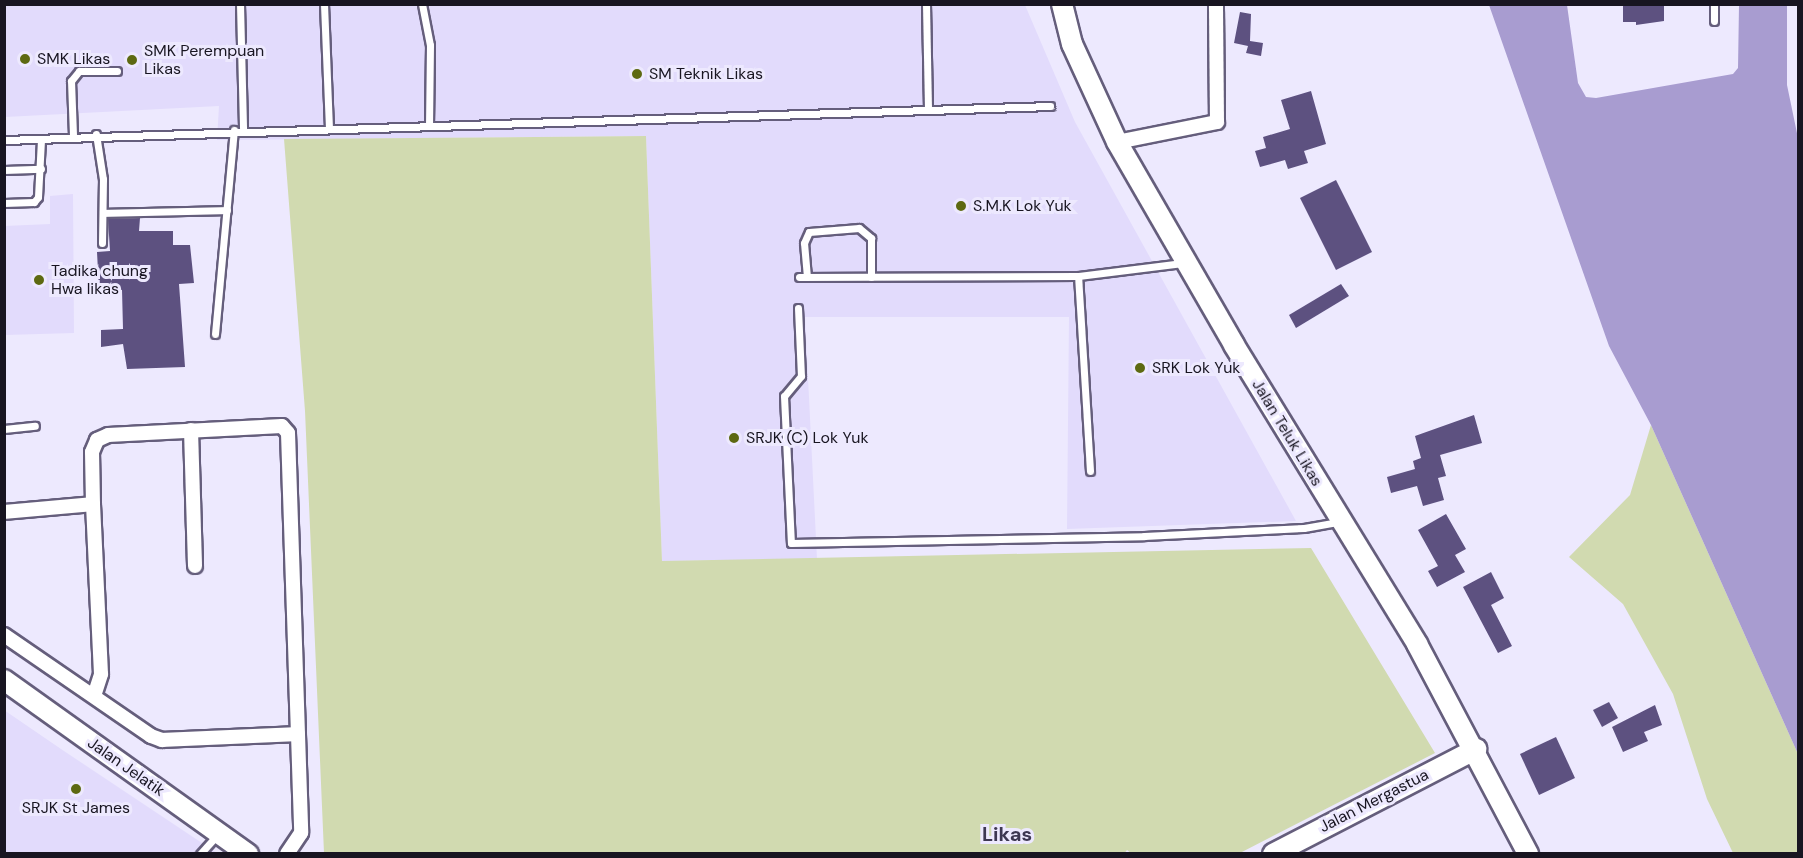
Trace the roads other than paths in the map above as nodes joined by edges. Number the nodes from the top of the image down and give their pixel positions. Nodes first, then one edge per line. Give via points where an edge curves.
1 (240, 4) edge
2 (324, 4) edge
3 (422, 4) edge
4 (926, 4) edge
5 (1062, 4) edge
6 (1216, 4) edge
7 (1714, 4) edge
8 (1714, 21) dead end
9 (117, 70) dead end
10 (1050, 106) dead end
11 (928, 109) junction
12 (429, 126) junction
13 (329, 128) junction
14 (234, 130) junction
15 (243, 130) junction
16 (96, 134) junction
17 (73, 135) junction
18 (41, 139) junction
19 (4, 140) edge
20 (1117, 142) junction
21 (41, 169) junction
22 (4, 170) edge
23 (4, 203) edge
24 (227, 210) junction
25 (103, 213) junction
26 (102, 243) dead end
27 (1186, 262) junction
28 (871, 276) junction
29 (1078, 276) junction
30 (798, 308) dead end
31 (215, 334) dead end
32 (35, 426) dead end
33 (4, 429) edge
34 (191, 430) junction
35 (1090, 471) dead end
36 (93, 504) junction
37 (4, 512) edge
38 (1341, 522) junction
39 (195, 567) dead end
40 (4, 635) edge
41 (4, 680) edge
42 (94, 696) junction
43 (298, 734) junction
44 (1476, 750) junction
45 (219, 833) junction
46 (200, 854) edge
47 (248, 854) edge
48 (287, 854) edge
49 (1273, 854) edge
50 (1528, 854) edge

1 - 15 lane
2 - 13 lane
3 - 12 lane via 430,45
4 - 11 lane
5 - 20 street, Jalan Teluk Likas via 1076,53
6 - 20 street via 1217,122
7 - 8 lane
9 - 17 lane via 79,71 71,81
10 - 11 lane
11 - 12 lane
12 - 13 lane
13 - 15 lane
14 - 15 lane
14 - 16 lane
14 - 24 lane
16 - 17 lane
16 - 25 lane
17 - 18 lane
18 - 19 lane
18 - 21 lane
20 - 27 street, Jalan Teluk Likas
21 - 22 lane
21 - 23 lane via 41,188 34,202
24 - 25 lane
24 - 31 lane
25 - 26 lane
27 - 29 lane
27 - 38 street, Jalan Teluk Likas
28 - 28 lane via 803,277 804,243 809,232 859,228 871,238
28 - 29 lane
29 - 35 lane
30 - 38 lane via 801,376 784,396 791,543 1144,537 1304,528
32 - 33 lane
34 - 36 street via 108,435 97,440 92,452
34 - 39 street
34 - 43 street via 282,426 288,434
36 - 37 street
36 - 42 street via 101,675
38 - 44 street, Jalan Teluk Likas
40 - 42 street
41 - 45 street, Jalan Jelatik
42 - 43 street via 162,740
43 - 48 street via 301,833
44 - 49 street, Jalan Mergastua
44 - 50 street, Jalan Teluk Likas
45 - 46 lane
45 - 47 street, Jalan Jelatik

